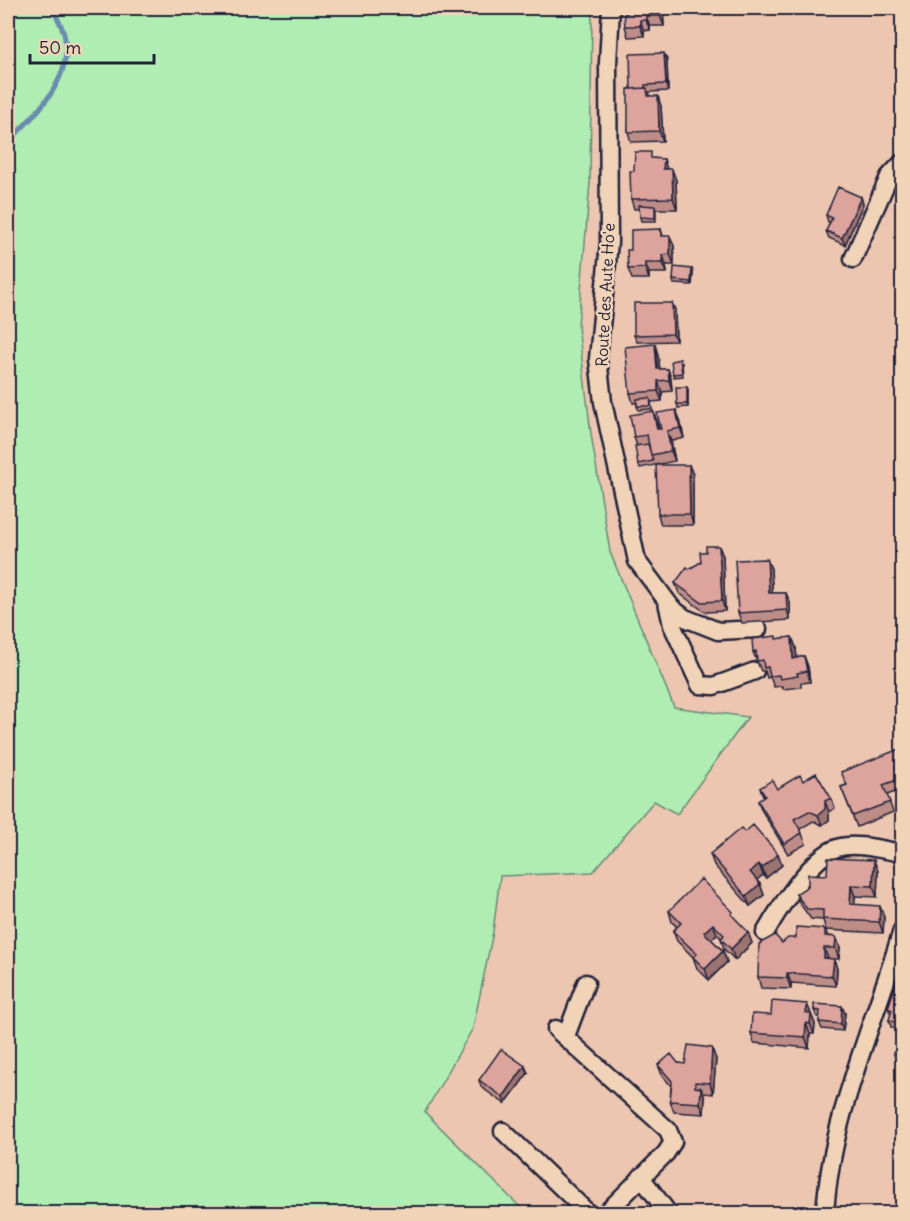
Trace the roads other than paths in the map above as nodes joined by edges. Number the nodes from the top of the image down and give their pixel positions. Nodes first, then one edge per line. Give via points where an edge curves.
1 (611, 8) edge
2 (903, 163) edge
3 (853, 259) dead end
4 (667, 600) junction
5 (758, 629) dead end
6 (755, 671) edge
7 (903, 853) edge
8 (903, 930) edge
9 (765, 933) dead end
10 (586, 983) dead end
11 (502, 1131) dead end
12 (641, 1177) junction
13 (589, 1214) edge
14 (605, 1214) edge
15 (669, 1214) edge
16 (825, 1214) edge

1 - 4 street, Route des Aute Ho'e via 609,242 598,358 603,402 637,561
2 - 3 street via 889,177
4 - 5 street, Route des Aute Ho'e via 672,608 717,632
4 - 6 street via 672,625 700,685 714,686
7 - 9 street via 838,848 829,853 809,872
8 - 16 street via 845,1103 832,1154
10 - 12 street via 561,1033 668,1130 673,1142
11 - 13 street
12 - 14 street
12 - 15 street

